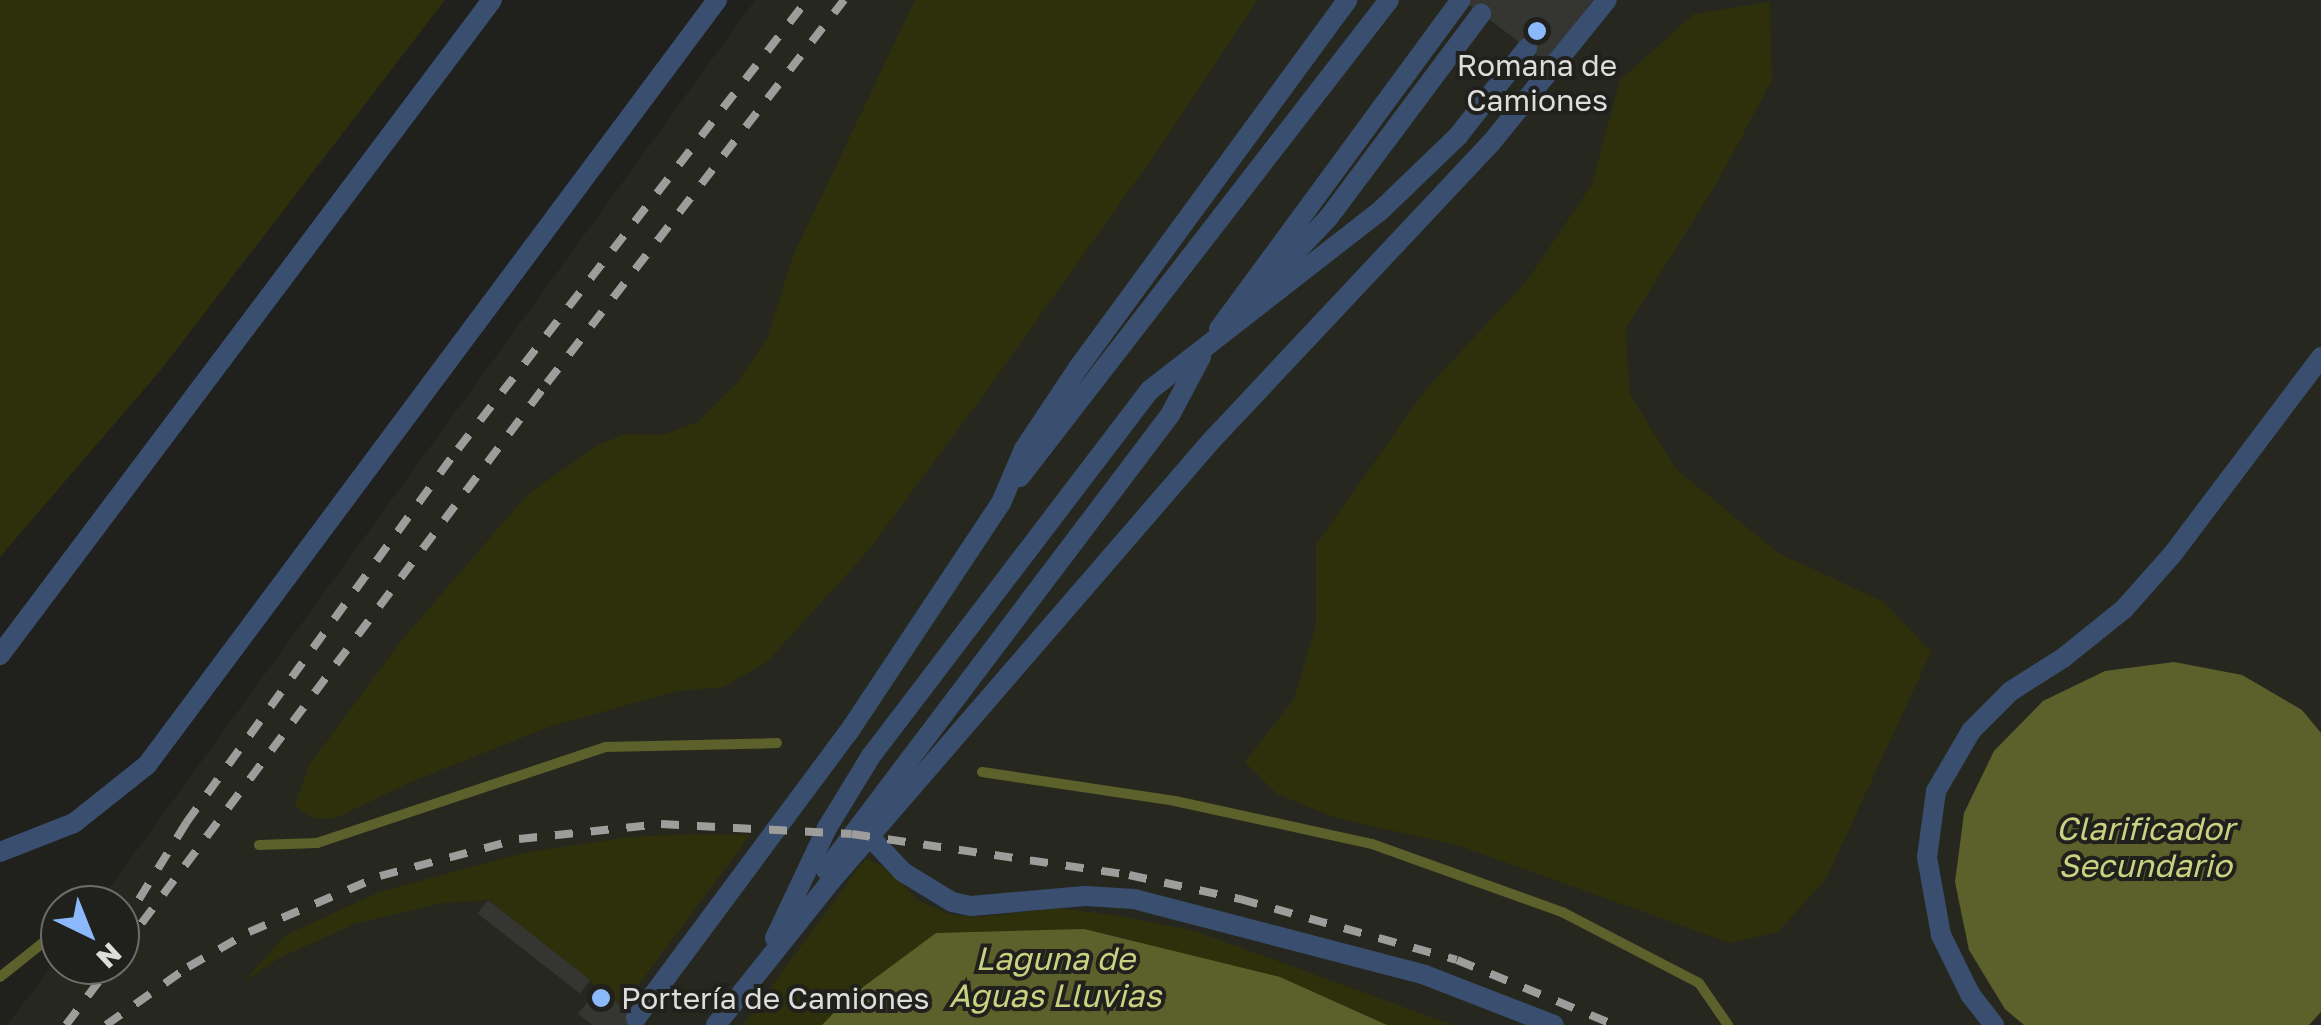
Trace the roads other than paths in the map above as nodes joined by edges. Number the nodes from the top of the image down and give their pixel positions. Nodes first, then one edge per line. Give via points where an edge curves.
1 (492, 0) edge
2 (716, 0) edge
3 (1347, 0) edge
4 (1389, 0) edge
5 (1461, 0) edge
6 (1607, 0) edge
7 (1481, 14) dead end
8 (1526, 48) dead end
9 (1204, 350) junction
10 (2321, 357) edge
11 (1000, 503) junction
12 (0, 655) edge
13 (870, 836) junction
14 (0, 852) edge
15 (765, 962) junction
16 (636, 1018) dead end
17 (716, 1025) edge
18 (1554, 1025) edge
19 (1994, 1025) edge

1 - 12 lane
2 - 14 lane via 147,765 74,823
3 - 11 lane via 1078,368 1024,449
4 - 11 lane
5 - 9 lane
6 - 13 lane via 1491,144 1290,352
7 - 9 lane via 1329,217
8 - 9 lane via 1420,175
9 - 15 lane via 1170,415 840,850
9 - 15 lane via 1150,390 872,756 827,828
10 - 19 lane via 2172,555 2124,609 2011,692 1972,731 1936,792 1927,857 1940,935
11 - 16 lane via 848,733
13 - 15 lane
13 - 18 lane via 903,872 952,902 1134,899 1426,975
15 - 17 lane

